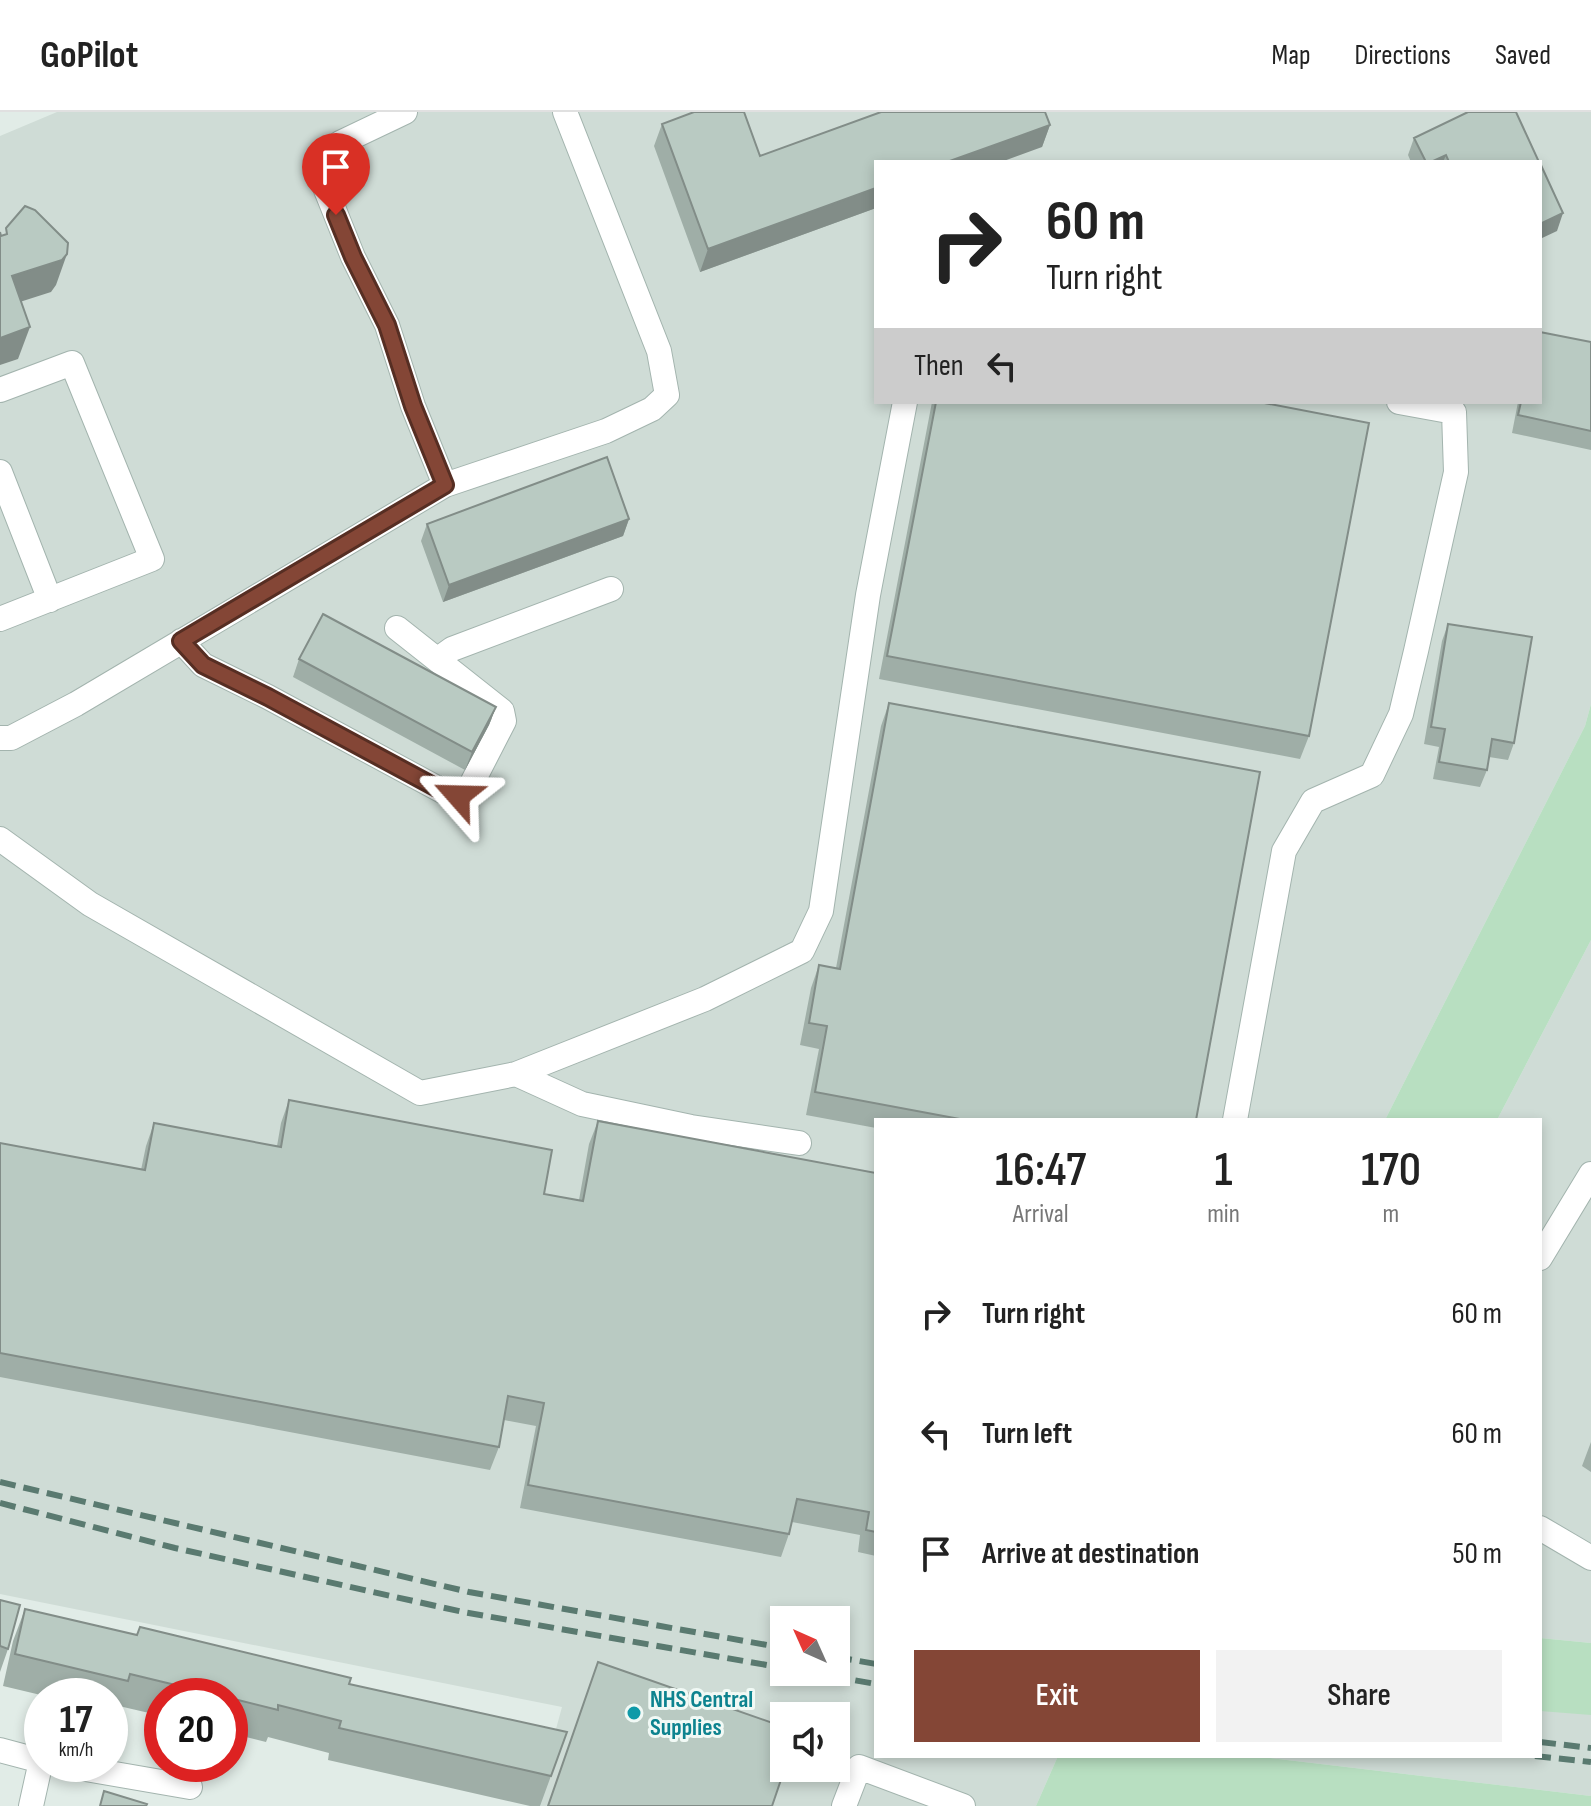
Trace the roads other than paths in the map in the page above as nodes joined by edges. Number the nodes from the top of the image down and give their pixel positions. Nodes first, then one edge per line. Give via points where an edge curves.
1 (405, 112) edge
2 (565, 112) edge
3 (0, 390) edge
4 (905, 404) edge
5 (1410, 404) edge
6 (0, 472) edge
7 (445, 485) junction
8 (611, 589) dead end
9 (50, 600) junction
10 (0, 619) edge
11 (397, 628) dead end
12 (181, 641) junction
13 (438, 659) junction
14 (0, 738) edge
15 (0, 839) edge
16 (516, 1074) junction
17 (1235, 1118) edge
18 (799, 1143) dead end
19 (1591, 1174) edge
20 (1542, 1255) edge
21 (1542, 1529) edge
22 (1591, 1558) edge
23 (0, 1750) edge
24 (24, 1757) edge
25 (128, 1776) edge
26 (37, 1782) edge
27 (190, 1787) dead end
28 (31, 1806) edge
29 (844, 1806) edge
30 (963, 1806) edge

1 - 7 street via 340,143 320,175 387,325
2 - 7 street via 659,351 667,395 652,409 606,431
3 - 9 street via 72,363 152,559
4 - 16 street via 868,595 821,911 802,951 705,999
5 - 17 street via 1454,412 1456,472 1401,714 1372,775 1313,801 1284,851
6 - 9 street
7 - 12 street
8 - 13 street via 452,649
9 - 10 street
11 - 13 street
12 - 13 street via 203,665 458,796 468,791 504,721 494,703
12 - 14 street via 76,704 11,738
15 - 16 street via 90,904 420,1093
16 - 18 street via 582,1104
19 - 20 street
21 - 22 street
23 - 24 street
25 - 27 street
26 - 28 street
29 - 30 street via 859,1767

